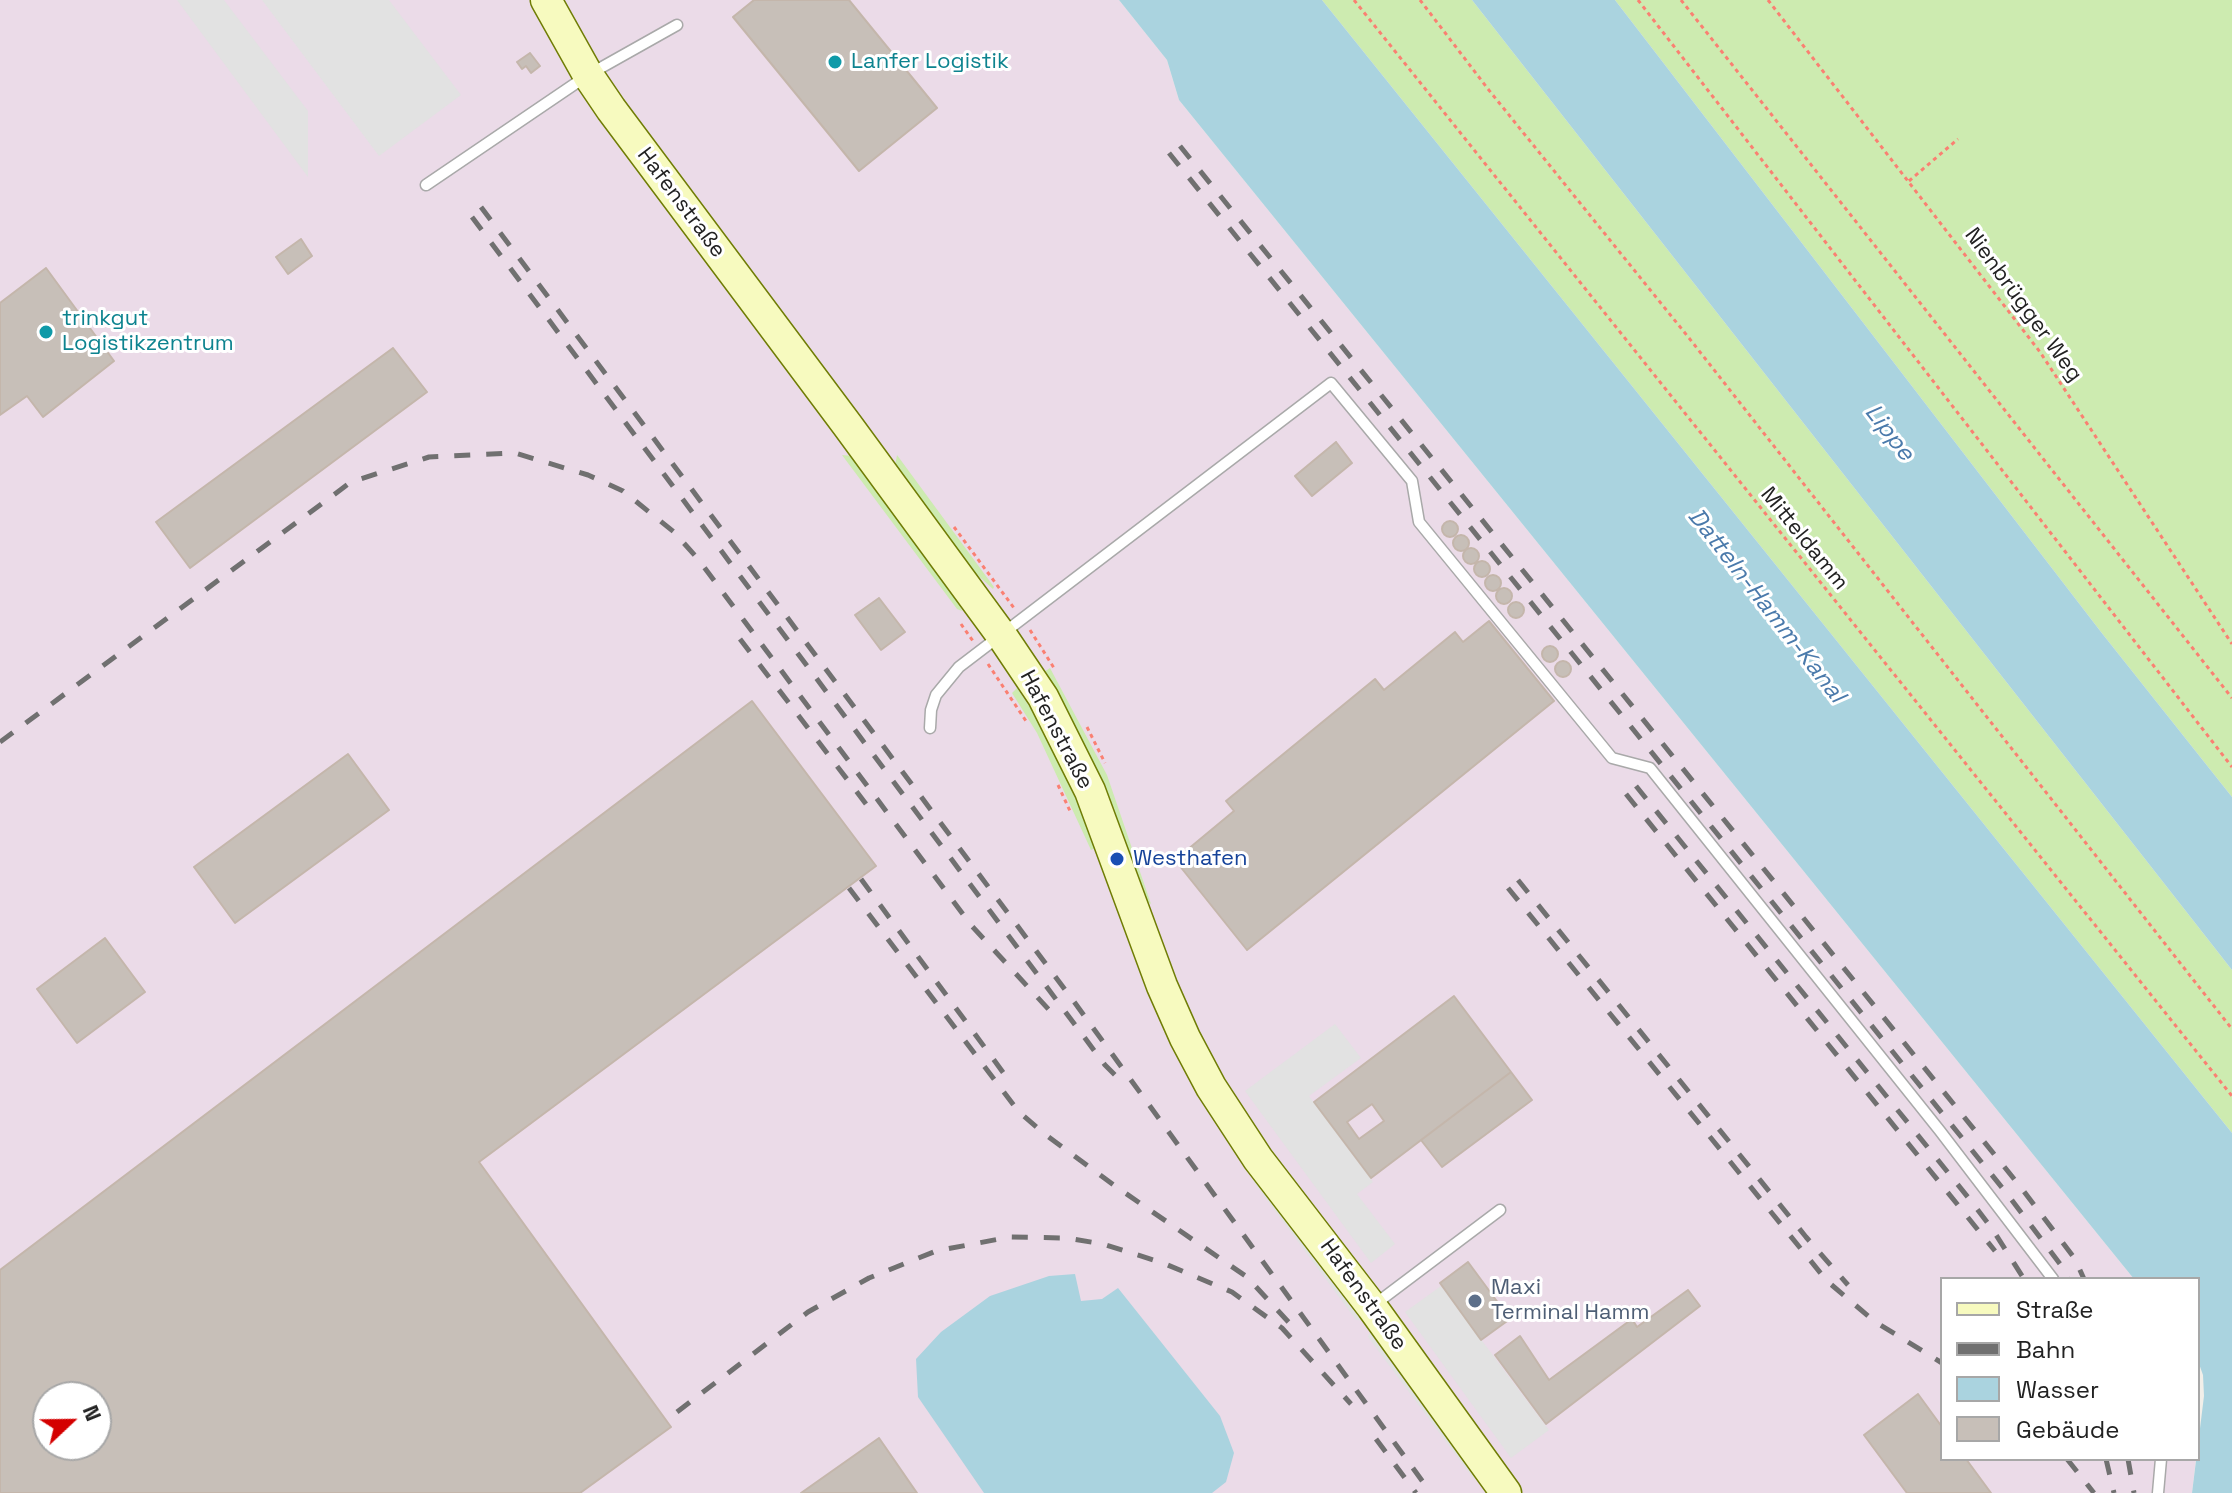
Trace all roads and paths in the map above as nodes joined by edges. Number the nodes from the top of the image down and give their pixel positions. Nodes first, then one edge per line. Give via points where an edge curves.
1 (546, 0) edge
2 (1354, 0) edge
3 (1420, 0) edge
4 (1638, 0) edge
5 (1681, 0) edge
6 (1768, 0) edge
7 (677, 25) dead end
8 (588, 75) junction
9 (1958, 139) dead end
10 (1909, 181) junction
11 (426, 185) dead end
12 (956, 617) dead end
13 (991, 643) junction
14 (2232, 644) edge
15 (2232, 698) edge
16 (930, 728) dead end
17 (1032, 732) dead end
18 (2232, 767) edge
19 (1055, 778) dead end
20 (1074, 821) dead end
21 (2232, 1029) edge
22 (2232, 1096) edge
23 (1500, 1210) dead end
24 (2051, 1277) edge
25 (1372, 1307) junction
26 (2161, 1461) edge
27 (1506, 1493) edge
28 (2158, 1493) edge

1 - 8 street, Hafenstraße
2 - 22 path, Mitteldamm
3 - 21 path
4 - 18 path
5 - 15 path
6 - 10 path, Nienbrügger Weg
7 - 8 lane
8 - 11 lane
8 - 13 street, Hafenstraße
9 - 10 path
10 - 14 path, Nienbrügger Weg via 2040,352
12 - 13 path
13 - 16 lane via 959,667 936,695
13 - 17 path
13 - 24 lane via 1331,383 1412,481 1419,522 1612,758 1650,768
13 - 25 street, Hafenstraße via 1043,697 1078,763 1162,986 1211,1087 1258,1159
19 - 20 path
23 - 25 lane
25 - 27 street, Hafenstraße
26 - 28 lane

